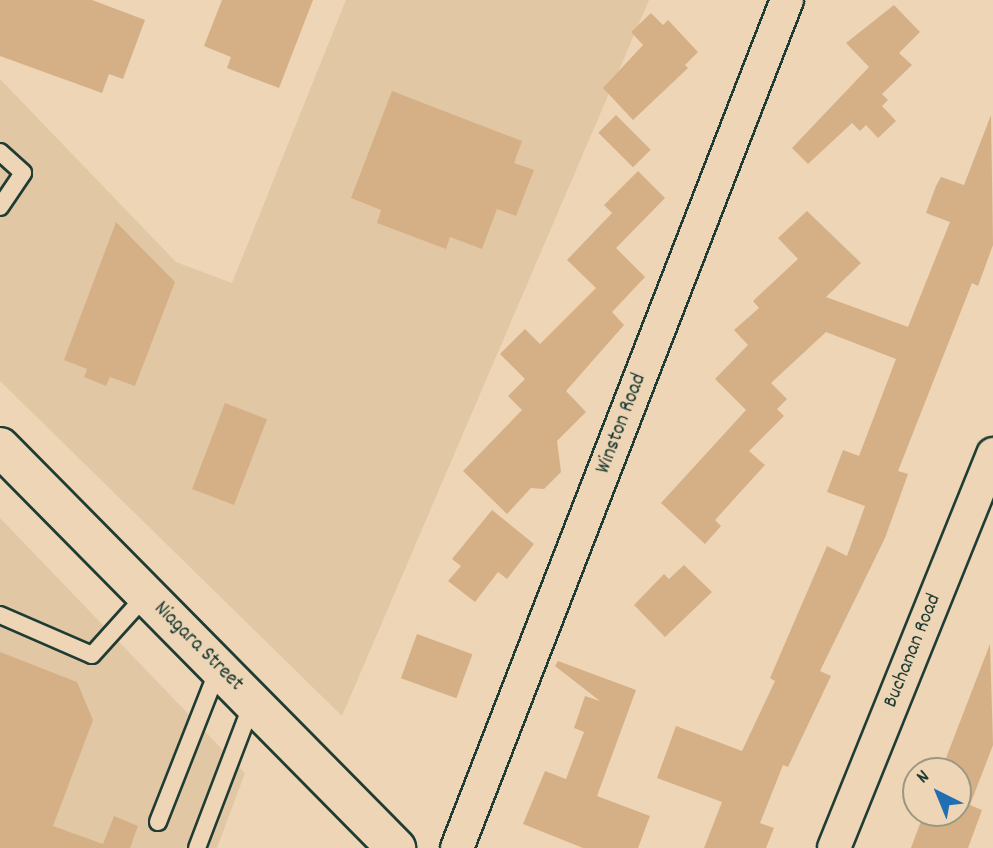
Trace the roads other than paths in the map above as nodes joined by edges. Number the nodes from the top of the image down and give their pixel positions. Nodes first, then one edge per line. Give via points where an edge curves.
1 (788, 0) edge
2 (0, 152) edge
3 (0, 206) edge
4 (0, 447) edge
5 (993, 454) edge
6 (146, 594) junction
7 (0, 615) edge
8 (219, 668) junction
9 (253, 702) junction
10 (158, 822) dead end
11 (197, 848) edge
12 (396, 848) edge
13 (457, 848) edge
14 (834, 848) edge

1 - 13 street, Winston Road
2 - 3 lane via 23,173
4 - 6 main road, Niagara Street
5 - 14 street, Buchanan Road
6 - 7 lane via 92,655
6 - 8 main road, Niagara Street
8 - 9 main road, Niagara Street
8 - 10 lane
9 - 11 lane
9 - 12 main road, Niagara Street

